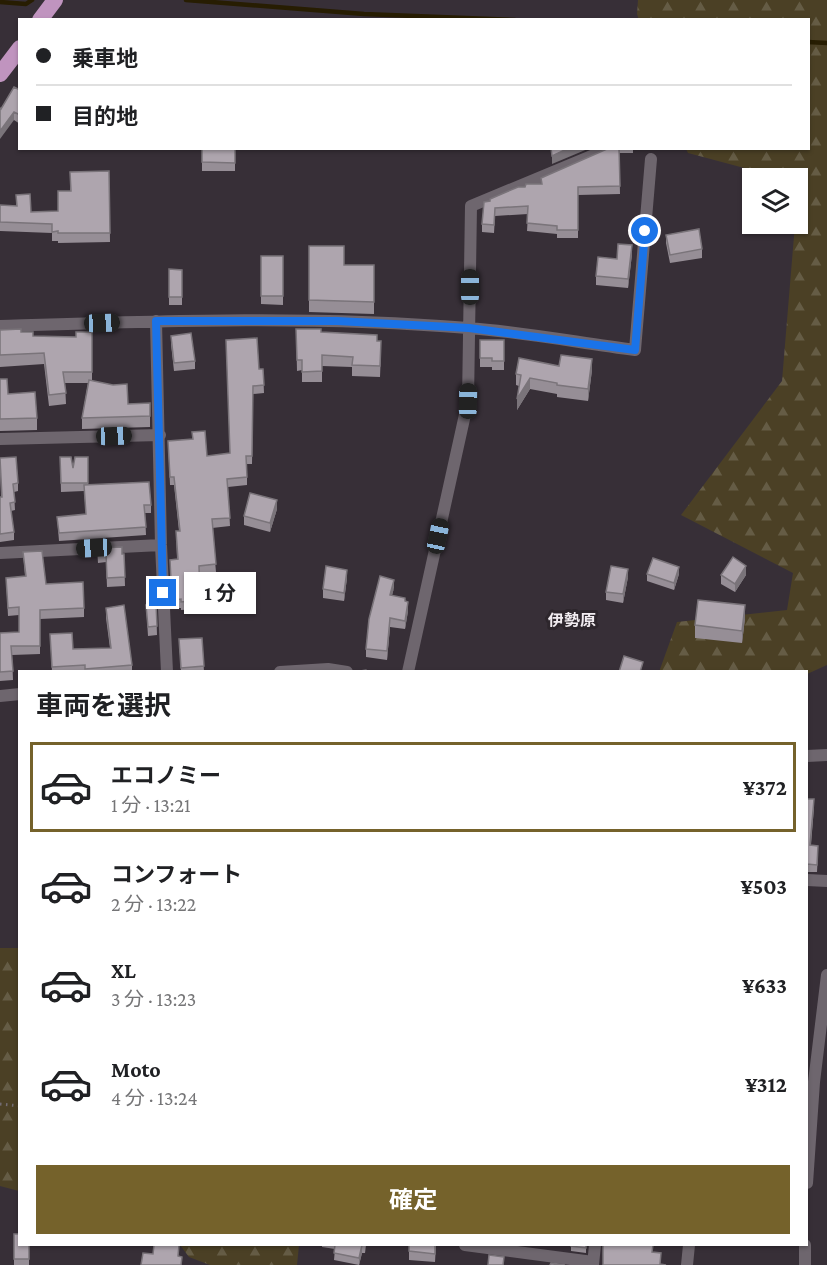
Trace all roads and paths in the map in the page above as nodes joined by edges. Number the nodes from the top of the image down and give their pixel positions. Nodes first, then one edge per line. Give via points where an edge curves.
1 (55, 0) edge
2 (42, 18) edge
3 (18, 51) edge
4 (0, 74) edge
5 (601, 152) edge
6 (651, 159) dead end
7 (156, 321) junction
8 (0, 326) edge
9 (469, 328) junction
10 (160, 435) junction
11 (0, 440) edge
12 (161, 545) junction
13 (0, 553) edge
14 (167, 670) edge
15 (312, 670) edge
16 (334, 670) edge
17 (408, 670) edge
18 (18, 694) edge
19 (0, 696) edge
20 (827, 755) edge
21 (808, 756) edge
22 (808, 880) edge
23 (827, 881) edge
24 (827, 975) edge
25 (810, 1081) edge
26 (0, 1104) edge
27 (18, 1106) edge
28 (808, 1150) edge
29 (481, 1246) edge
30 (595, 1246) edge
31 (689, 1246) edge
32 (805, 1246) edge
33 (530, 1249) edge
34 (593, 1264) edge
35 (687, 1265) edge
36 (805, 1265) edge

1 - 2 highway
3 - 4 highway
5 - 9 street via 471,206
6 - 9 street via 635,350
7 - 8 street
7 - 9 street via 337,321
7 - 10 street
9 - 17 street via 468,401
10 - 11 street
10 - 12 street
12 - 13 street
12 - 14 street
15 - 16 street
18 - 19 street
20 - 21 street
22 - 23 street
24 - 25 street
25 - 28 street
26 - 27 path
29 - 33 street
30 - 34 street
31 - 35 street
32 - 36 street
33 - 34 street

